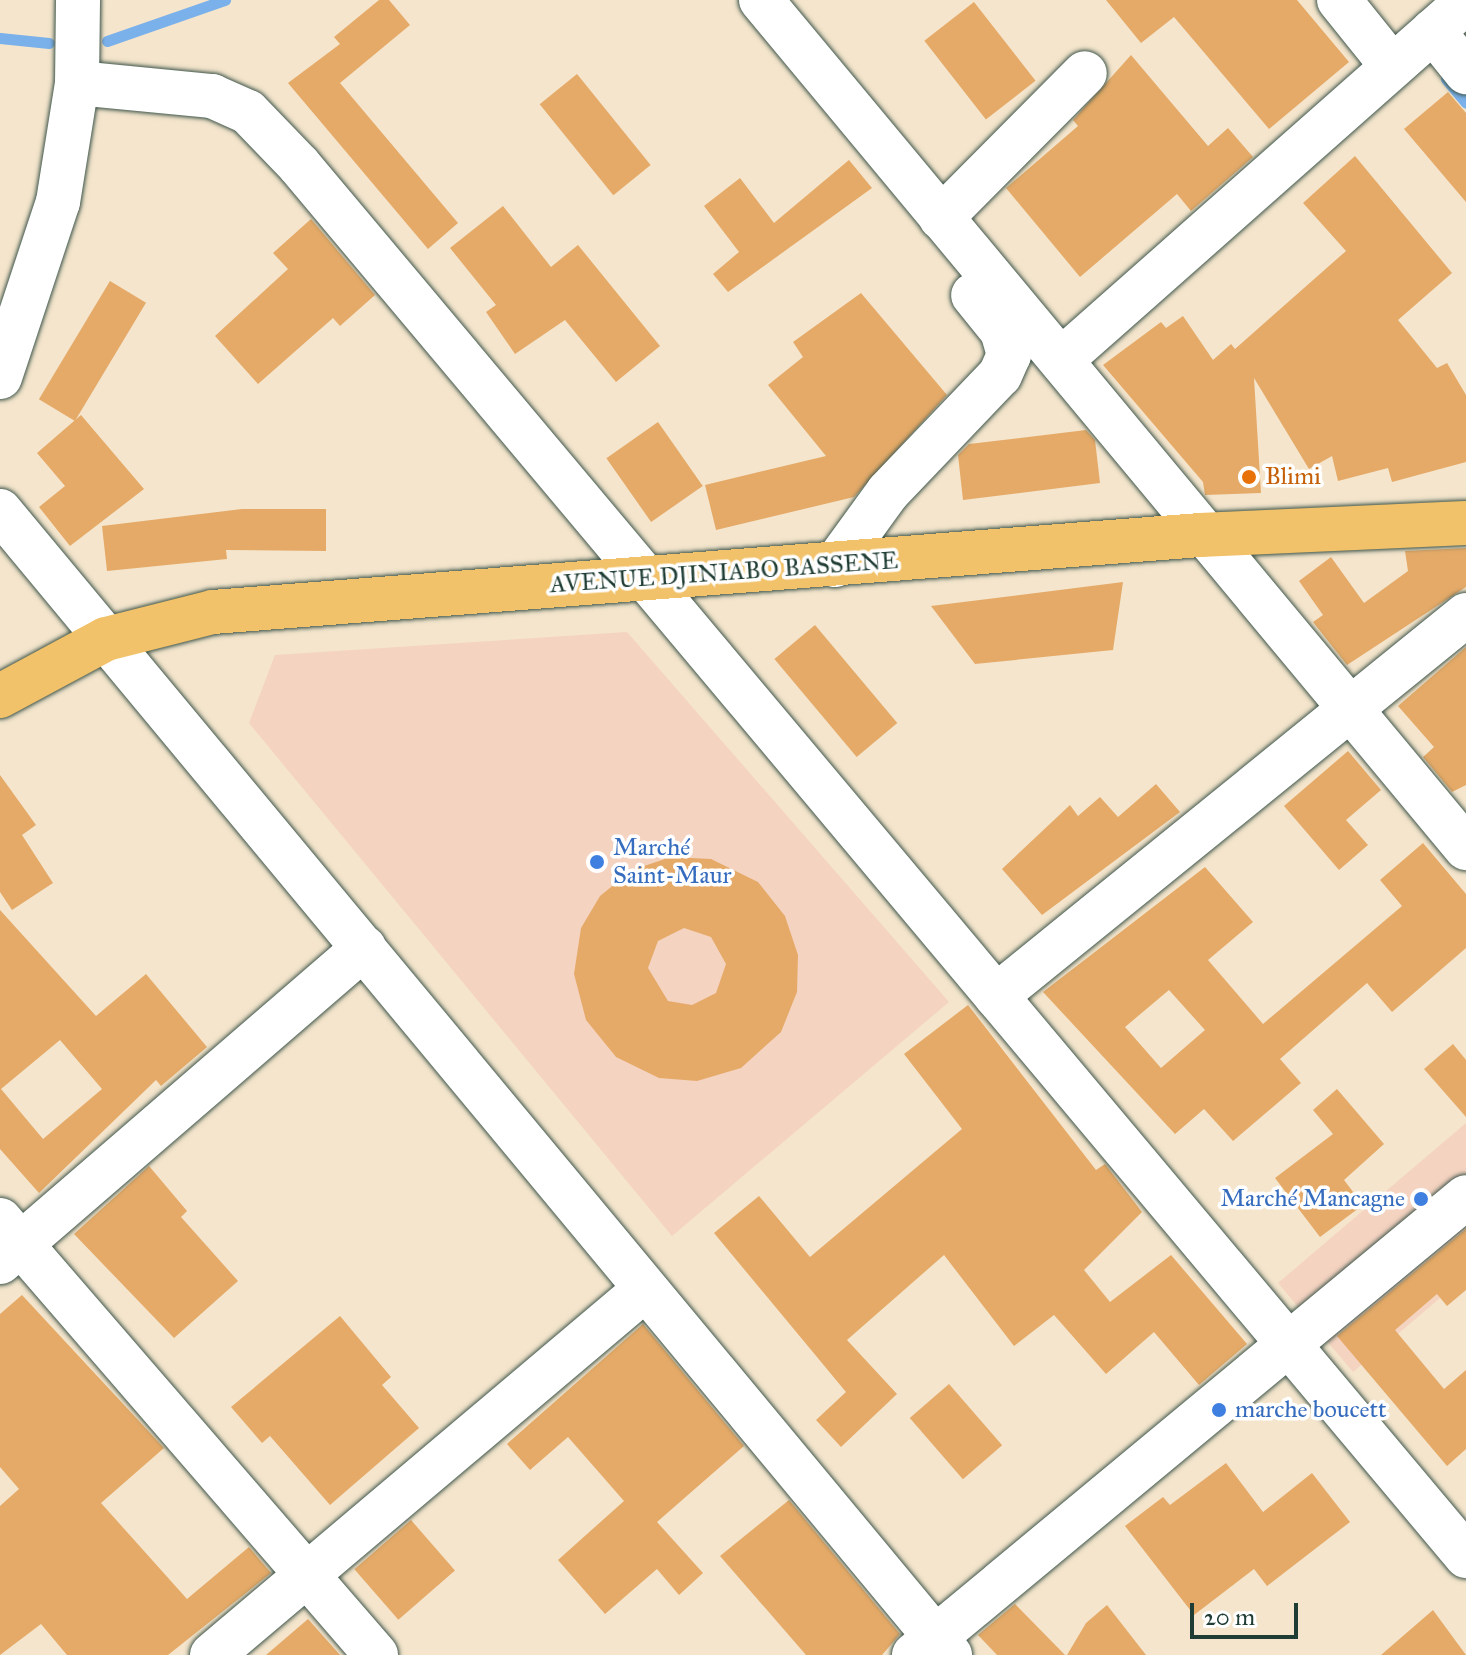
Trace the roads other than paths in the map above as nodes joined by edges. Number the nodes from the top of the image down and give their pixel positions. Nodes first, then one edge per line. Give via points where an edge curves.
1 (78, 0) edge
2 (735, 0) edge
3 (761, 0) edge
4 (1339, 0) edge
5 (1466, 2) edge
6 (1433, 31) junction
7 (1392, 66) junction
8 (1466, 72) edge
9 (1085, 73) dead end
10 (77, 83) junction
11 (941, 218) junction
12 (1061, 360) junction
13 (0, 377) edge
14 (0, 511) edge
15 (1466, 523) edge
16 (1200, 535) junction
17 (835, 565) junction
18 (649, 580) junction
19 (1466, 615) edge
20 (106, 639) junction
21 (0, 696) edge
22 (1351, 713) junction
23 (1466, 848) edge
24 (364, 948) junction
25 (996, 996) junction
26 (1466, 1197) edge
27 (7, 1243) edge
28 (644, 1290) junction
29 (1285, 1344) junction
30 (1466, 1556) edge
31 (308, 1574) junction
32 (933, 1649) edge
33 (212, 1655) edge
34 (376, 1655) edge

1 - 10 street
2 - 17 street via 1002,331 1009,355 1000,375 888,492
3 - 11 street
4 - 7 street
5 - 6 street
6 - 7 street
6 - 8 street
7 - 12 street
9 - 11 street
10 - 13 street via 58,202
10 - 18 street via 212,96 248,112
11 - 12 street
12 - 16 street
14 - 20 street
15 - 16 main road, AVENUE DJINIABO BASSENE
16 - 17 main road, AVENUE DJINIABO BASSENE
16 - 22 street
17 - 18 main road, AVENUE DJINIABO BASSENE
18 - 20 main road, AVENUE DJINIABO BASSENE via 213,612
18 - 25 street
19 - 22 street
20 - 21 main road, AVENUE DJINIABO BASSENE
20 - 24 street
22 - 23 street
22 - 25 street
24 - 27 street
24 - 28 street
25 - 29 street
26 - 29 street
27 - 31 street
28 - 31 street
28 - 32 street
29 - 30 street
29 - 32 street
31 - 33 street
31 - 34 street

